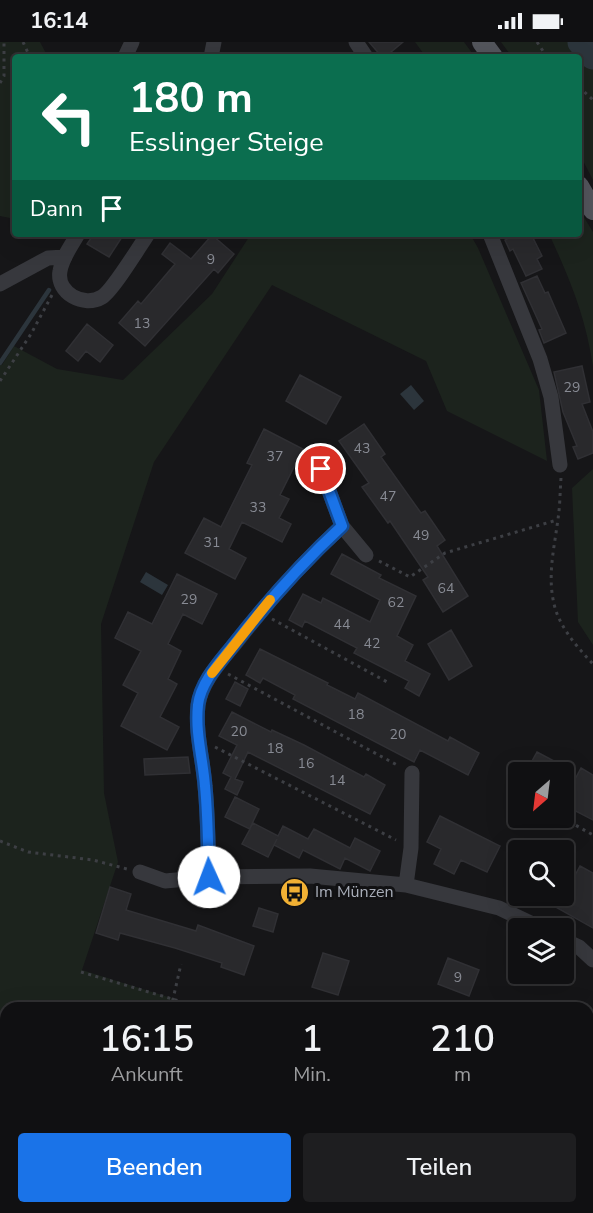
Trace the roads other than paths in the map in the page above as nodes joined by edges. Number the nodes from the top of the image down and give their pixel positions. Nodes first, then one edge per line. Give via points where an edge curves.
1 (582, 191) edge
2 (593, 210) edge
3 (76, 237) edge
4 (146, 237) edge
5 (491, 237) edge
6 (65, 257) junction
7 (0, 284) edge
8 (560, 465) road end
9 (321, 469) dead end
10 (342, 526) junction
11 (366, 555) road end
12 (412, 773) road end
13 (140, 872) road end
14 (209, 877) junction
15 (405, 885) junction
16 (520, 918) edge
17 (574, 945) edge
18 (593, 960) edge

1 - 2 main road
3 - 6 street
4 - 6 street via 102,297 83,301 62,285 59,272
5 - 8 street via 540,359 551,397
6 - 7 street via 48,258
9 - 10 street
10 - 11 street
10 - 14 street via 260,612 202,689 198,738 205,784
12 - 15 street via 411,848
13 - 14 street via 165,881
14 - 15 street via 310,876
15 - 16 street via 499,908
17 - 18 street

